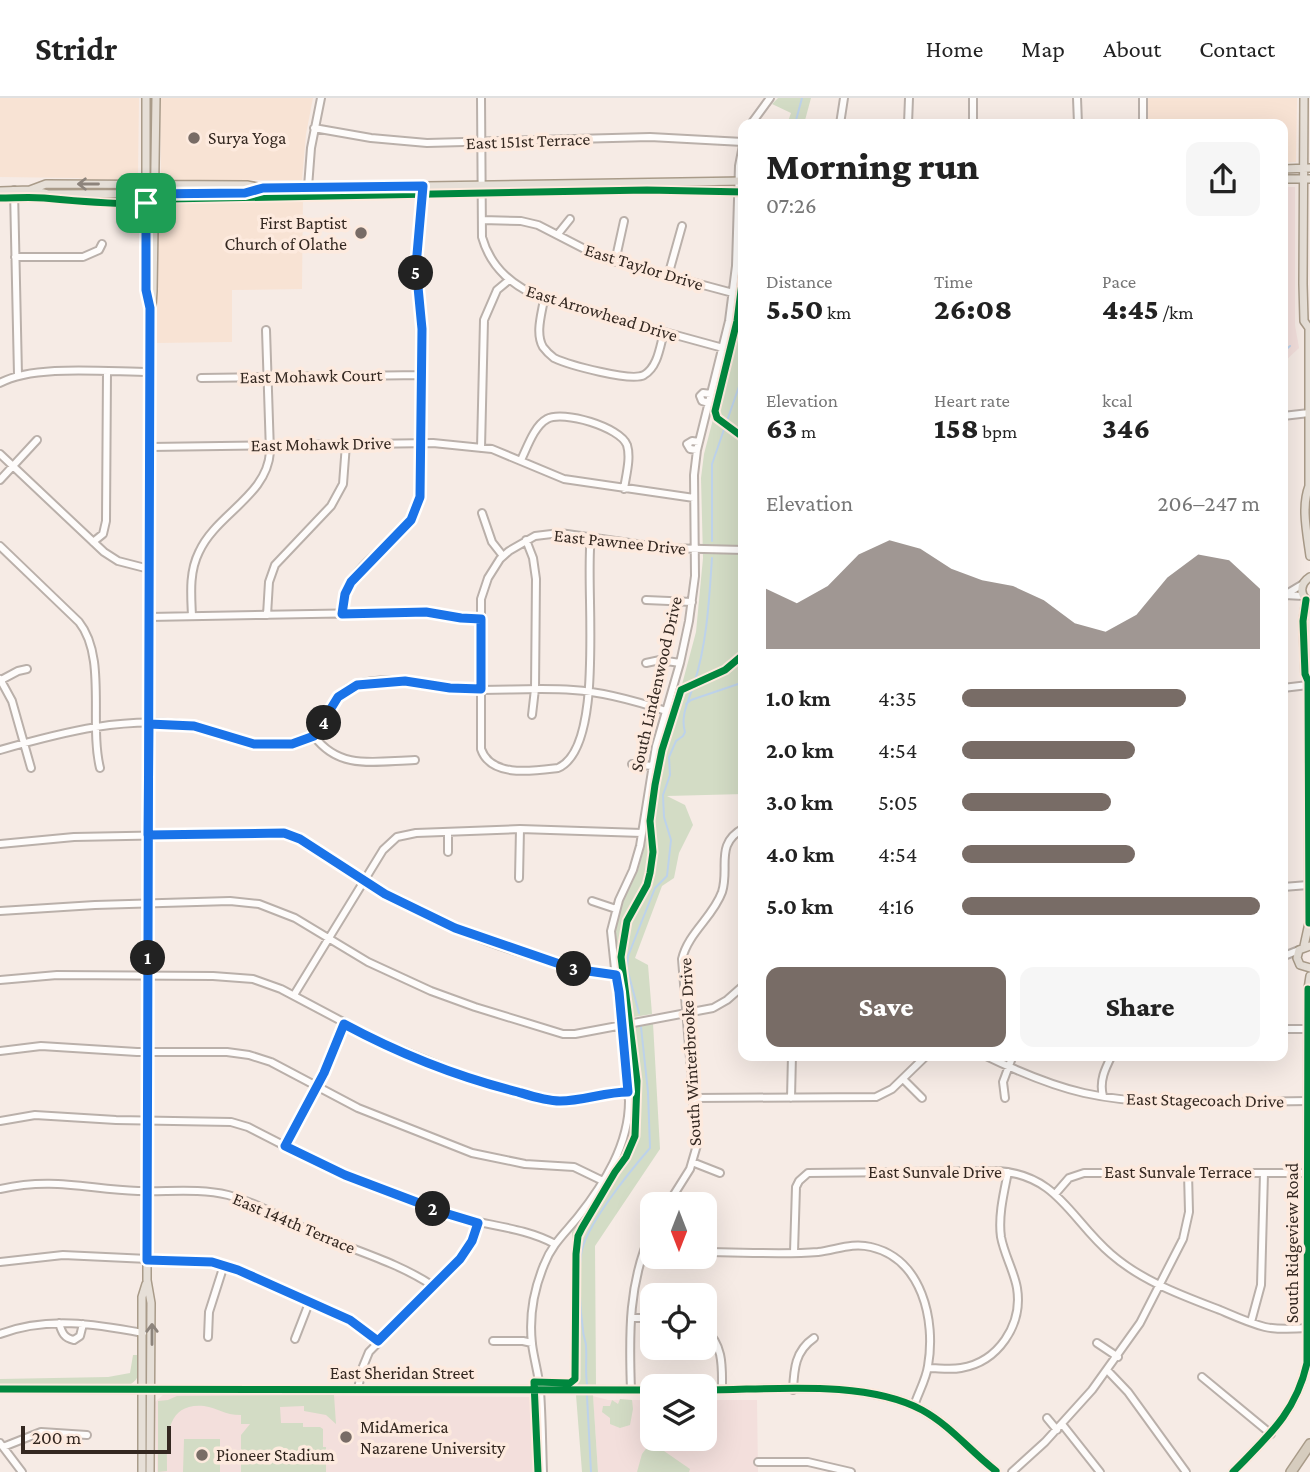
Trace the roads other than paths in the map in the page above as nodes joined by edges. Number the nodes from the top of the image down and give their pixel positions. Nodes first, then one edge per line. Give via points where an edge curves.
1 (151, 98) edge
2 (321, 98) edge
3 (481, 98) edge
4 (770, 98) edge
5 (844, 98) edge
6 (909, 98) edge
7 (973, 98) edge
8 (1077, 98) edge
9 (1143, 98) edge
10 (1304, 98) edge
11 (755, 119) edge
12 (842, 119) edge
13 (908, 119) edge
14 (973, 119) edge
15 (1078, 119) edge
16 (1143, 119) edge
17 (314, 128) junction
18 (738, 141) edge
19 (480, 142) junction
20 (1307, 168) edge
21 (1288, 169) edge
22 (1288, 179) edge
23 (1307, 179) edge
24 (738, 181) edge
25 (146, 185) junction
26 (156, 185) junction
27 (481, 185) junction
28 (423, 186) junction
29 (308, 187) junction
30 (263, 188) junction
31 (14, 190) junction
32 (30, 190) junction
33 (0, 191) edge
34 (146, 194) junction
35 (155, 194) junction
36 (570, 219) dead end
37 (482, 220) junction
38 (624, 221) dead end
39 (682, 226) dead end
40 (558, 234) junction
41 (738, 239) edge
42 (102, 244) dead end
43 (15, 257) junction
44 (615, 262) junction
45 (668, 276) junction
46 (509, 279) junction
47 (733, 293) junction
48 (544, 299) junction
49 (150, 308) junction
50 (1310, 328) edge
51 (266, 330) dead end
52 (664, 332) junction
53 (723, 348) junction
54 (107, 372) junction
55 (150, 373) junction
56 (18, 375) junction
57 (422, 375) junction
58 (268, 377) junction
59 (201, 379) dead end
60 (0, 383) edge
61 (1309, 413) edge
62 (1288, 415) edge
63 (37, 440) dead end
64 (421, 443) junction
65 (346, 444) junction
66 (270, 445) junction
67 (150, 447) junction
68 (481, 448) junction
69 (0, 454) edge
70 (521, 460) junction
71 (13, 467) junction
72 (0, 480) edge
73 (1310, 485) edge
74 (624, 489) junction
75 (694, 498) junction
76 (482, 513) dead end
77 (591, 537) junction
78 (526, 540) junction
79 (93, 542) junction
80 (0, 546) edge
81 (696, 550) junction
82 (738, 550) edge
83 (1310, 555) edge
84 (503, 556) junction
85 (149, 569) junction
86 (1307, 578) edge
87 (1288, 592) edge
88 (1288, 596) edge
89 (1306, 599) edge
90 (646, 600) dead end
91 (692, 602) junction
92 (342, 614) junction
93 (267, 615) junction
94 (192, 616) junction
95 (149, 617) junction
96 (481, 619) junction
97 (646, 663) dead end
98 (680, 663) junction
99 (27, 669) dead end
100 (0, 679) edge
101 (1309, 681) edge
102 (1288, 687) edge
103 (481, 689) junction
104 (535, 689) junction
105 (589, 692) junction
106 (666, 711) junction
107 (532, 715) dead end
108 (149, 724) junction
109 (95, 726) junction
110 (314, 736) junction
111 (24, 743) junction
112 (0, 750) edge
113 (415, 760) dead end
114 (632, 764) dead end
115 (652, 766) junction
116 (31, 768) dead end
117 (100, 768) dead end
118 (520, 829) junction
119 (738, 832) edge
120 (448, 833) junction
121 (642, 833) junction
122 (148, 835) junction
123 (0, 844) edge
124 (449, 852) dead end
125 (519, 878) dead end
126 (363, 881) junction
127 (1308, 886) junction
128 (1288, 887) edge
129 (592, 901) dead end
130 (148, 904) junction
131 (616, 909) junction
132 (0, 911) edge
133 (1310, 924) edge
134 (328, 939) junction
135 (1305, 948) edge
136 (1288, 954) edge
137 (1303, 965) edge
138 (148, 975) junction
139 (616, 975) junction
140 (1310, 976) edge
141 (0, 980) edge
142 (1308, 989) junction
143 (738, 990) edge
144 (294, 995) junction
145 (686, 1012) junction
146 (622, 1023) junction
147 (344, 1024) junction
148 (1288, 1029) edge
149 (1309, 1029) edge
150 (0, 1051) edge
151 (148, 1051) junction
152 (792, 1061) edge
153 (922, 1061) edge
154 (996, 1061) edge
155 (1010, 1061) edge
156 (1109, 1061) edge
157 (1008, 1067) junction
158 (903, 1080) junction
159 (316, 1088) junction
160 (628, 1092) junction
161 (1102, 1096) junction
162 (694, 1098) junction
163 (791, 1098) junction
164 (922, 1098) dead end
165 (1005, 1098) dead end
166 (1308, 1101) junction
167 (0, 1121) edge
168 (148, 1121) junction
169 (285, 1146) junction
170 (692, 1162) junction
171 (1009, 1172) junction
172 (1188, 1172) junction
173 (720, 1173) dead end
174 (1264, 1173) junction
175 (1307, 1173) junction
176 (603, 1181) junction
177 (0, 1189) edge
178 (147, 1191) junction
179 (674, 1192) edge
180 (1056, 1193) junction
181 (478, 1223) junction
182 (555, 1244) junction
183 (718, 1252) edge
184 (794, 1252) junction
185 (147, 1260) junction
186 (0, 1262) edge
187 (640, 1263) edge
188 (224, 1265) junction
189 (147, 1280) junction
190 (433, 1286) junction
191 (1161, 1286) junction
192 (309, 1303) junction
193 (631, 1318) junction
194 (640, 1318) edge
195 (1251, 1322) junction
196 (59, 1323) junction
197 (83, 1324) junction
198 (1307, 1328) junction
199 (143, 1333) junction
200 (0, 1334) edge
201 (208, 1337) dead end
202 (814, 1338) dead end
203 (295, 1339) dead end
204 (378, 1341) junction
205 (493, 1341) dead end
206 (532, 1343) junction
207 (717, 1343) edge
208 (1097, 1343) dead end
209 (1118, 1357) junction
210 (928, 1368) junction
211 (1108, 1371) junction
212 (1202, 1377) dead end
213 (0, 1389) edge
214 (142, 1389) junction
215 (152, 1389) junction
216 (358, 1389) junction
217 (540, 1389) junction
218 (631, 1390) junction
219 (640, 1390) edge
220 (793, 1390) junction
221 (717, 1391) edge
222 (723, 1391) junction
223 (914, 1406) junction
224 (1047, 1418) dead end
225 (1060, 1427) junction
226 (1271, 1434) junction
227 (87, 1435) dead end
228 (1310, 1444) edge
229 (2, 1445) edge
230 (983, 1461) junction
231 (758, 1462) dead end
232 (1014, 1470) edge
233 (22, 1472) edge
234 (142, 1472) edge
235 (150, 1472) edge
236 (543, 1472) edge
237 (851, 1472) edge
238 (987, 1472) edge
239 (998, 1472) edge
240 (1100, 1472) edge
241 (1186, 1472) edge
242 (1233, 1472) edge
243 (1291, 1472) edge

1 - 25 main road
1 - 26 main road
2 - 17 street
3 - 19 street, East Arrowhead Drive
4 - 11 street
5 - 12 street
6 - 13 street
7 - 14 street
8 - 15 street
9 - 16 street
10 - 20 main road
17 - 19 street, East 151st Terrace via 394,141
17 - 29 street
18 - 19 street, East 151st Terrace via 650,137
19 - 27 street, East Arrowhead Drive
20 - 21 main road
20 - 23 main road
22 - 23 main road
23 - 50 main road via 1304,320
24 - 27 main road
25 - 26 main road
25 -> 32 main road via 46,184
25 - 34 main road
26 - 30 main road
26 - 35 main road
27 - 28 main road
27 - 37 street, East Arrowhead Drive
28 - 29 main road
28 - 57 street via 416,266
29 - 30 main road
30 - 35 main road via 245,193
31 - 32 main road
31 - 33 main road
31 - 43 street
32 - 34 main road
34 - 35 main road
34 - 49 main road
35 - 49 main road
36 - 40 street, East Taylor Drive
37 - 40 street, East Taylor Drive via 521,221
37 - 46 street, East Arrowhead Drive via 489,257
38 - 44 street
39 - 45 street
40 - 44 street, East Taylor Drive
41 - 47 street, South Lindenwood Drive
42 - 43 street via 100,250 83,257
43 - 56 street
44 - 45 street, East Taylor Drive
45 - 47 street, East Taylor Drive
46 - 48 street, East Arrowhead Drive
46 - 68 street via 497,290 484,320
47 - 53 street, South Lindenwood Drive
48 - 52 street, East Arrowhead Drive
48 - 52 street via 540,335 547,353 627,378 641,376 655,363
49 - 55 main road
50 - 61 main road
51 - 58 street
52 - 53 street, East Arrowhead Drive
53 - 75 street, South Lindenwood Drive via 712,394 700,396 709,403 699,442 687,444 696,450
54 - 55 street
54 - 56 street
54 - 79 street via 106,521 103,534
55 - 67 main road
56 - 60 street
57 - 58 street, East Mohawk Court
57 - 64 street
58 - 59 street, East Mohawk Court
58 - 66 street
61 - 62 street
61 - 73 main road
63 - 71 street
64 - 65 street, East Mohawk Drive
64 - 68 street, East Mohawk Drive
64 - 92 street via 421,491 416,511 351,582
65 - 66 street, East Mohawk Drive
65 - 93 street via 343,484 331,506 275,565
66 - 67 street, East Mohawk Drive
66 - 94 street via 261,480 209,534 197,554
67 - 85 main road
68 - 70 street, East Mohawk Drive
69 - 71 street
70 - 74 street, East Mohawk Drive via 565,479
70 - 74 street via 542,423 566,416 621,435 628,460
71 - 72 street
71 - 79 street
73 - 83 main road via 1306,495
74 - 75 street, East Mohawk Drive
75 - 81 street, South Lindenwood Drive
76 - 84 street via 492,542
77 - 78 street, East Pawnee Drive via 551,533
77 - 81 street, East Pawnee Drive
77 - 105 street
78 - 84 street, East Pawnee Drive
78 - 104 street via 536,579
79 - 85 street via 118,561
80 - 109 street via 90,636
81 - 82 street, East Pawnee Drive
81 - 91 street, South Lindenwood Drive
84 - 96 street via 485,585
85 - 95 main road
86 - 87 street
86 - 89 main road
88 - 89 street
89 - 101 main road via 1303,621
90 - 91 street, South Lindenwood Drive
91 - 98 street, South Lindenwood Drive
92 - 93 street
92 - 96 street via 426,612
93 - 94 street
94 - 95 street
95 - 108 main road
96 - 103 street
97 - 98 street, South Lindenwood Drive
98 - 106 street, South Lindenwood Drive
99 - 100 street
100 - 111 street via 12,701
101 - 102 street
101 - 127 main road
103 - 104 street
103 - 105 street via 481,749 488,763 505,770 558,768 570,761
103 - 110 street via 405,681 357,685 338,697
104 - 105 street
104 - 107 street
105 - 106 street
106 - 115 street, South Lindenwood Drive
108 - 109 street
108 - 110 street via 194,726 262,744 292,744
108 - 122 main road
109 - 111 street
109 - 117 street
110 - 113 street via 328,752 344,760
111 - 112 street
111 - 116 street
114 - 115 street, South Lindenwood Drive
115 - 121 street, South Lindenwood Drive
118 - 120 street
118 - 121 street
118 - 125 street
119 - 145 street, South Winterbrooke Drive via 726,846 718,900 684,952
120 - 124 street
120 - 126 street via 397,837
121 - 131 street, South Lindenwood Drive
122 - 123 street
122 - 126 street via 284,833
122 - 130 main road
126 - 134 street
126 - 139 street via 487,941 574,969
127 - 128 street
127 - 133 main road
129 - 131 street
130 - 132 street
130 - 134 street via 259,904 295,918
130 - 138 main road
131 - 139 street, South Lindenwood Drive via 611,931
133 - 135 main road
134 - 144 street
134 - 146 street via 430,991 551,1032 575,1034
135 - 136 street
135 - 137 main road
137 - 142 main road
138 - 141 street
138 - 144 street via 235,976
138 - 151 main road
139 - 146 street, South Lindenwood Drive
140 - 142 main road
142 - 149 main road, South Ridgeview Road
143 - 145 street via 713,1008
144 - 147 street
145 - 146 street
145 - 162 street, South Winterbrooke Drive
146 - 160 street, South Lindenwood Drive
147 - 159 street
147 - 160 street via 457,1073 540,1098 569,1101
148 - 149 street
149 - 166 main road, South Ridgeview Road
150 - 151 street via 41,1046
151 - 159 street via 249,1055
151 - 168 main road
152 - 163 street
153 - 158 street
154 - 157 street, East Stagecoach Drive
155 - 157 street
156 - 161 street via 1102,1075
157 - 161 street, East Stagecoach Drive
157 - 165 street via 1003,1082
158 - 163 street via 876,1097
158 - 164 street
159 - 169 street
159 - 176 street via 472,1153 525,1164 574,1167
160 - 176 street, South Lindenwood Drive via 627,1130
161 - 166 street, East Stagecoach Drive via 1148,1101
162 - 163 street
162 - 170 street, South Winterbrooke Drive via 697,1138
166 - 175 main road, South Ridgeview Road
167 - 168 street via 35,1115
168 - 169 street via 232,1122
168 - 178 main road
169 - 181 street via 345,1175
170 - 173 street
170 - 179 street, South Winterbrooke Drive
171 - 180 street, East Sunvale Drive via 1034,1179
171 - 184 street, East Sunvale Drive via 808,1173 796,1187
171 - 210 street via 1000,1225 1017,1288 1012,1329 1000,1347 982,1361 961,1368
172 - 174 street, East Sunvale Terrace
172 - 180 street, East Sunvale Terrace via 1084,1173 1069,1178
172 - 191 street via 1187,1226
174 - 175 street, East Sunvale Terrace
174 - 195 street via 1262,1285
175 - 198 main road, South Ridgeview Road
176 - 182 street, South Lindenwood Drive
177 - 178 street, East 144th Terrace via 63,1183
178 - 185 main road
178 - 190 street, East 144th Terrace via 208,1192 240,1198 407,1270
180 - 191 street, East Sunvale Drive via 1112,1255
181 - 182 street via 532,1234
181 - 190 street via 466,1251
182 - 206 street, South Lindenwood Drive via 537,1286
183 - 184 street
184 - 210 street via 861,1245 898,1259 915,1278 924,1300
185 - 186 street via 63,1255
185 - 188 street
185 - 189 main road
187 - 193 street
188 - 192 street
188 - 201 street via 209,1312
189 - 199 main road via 142,1297
215 -> 189 main road via 152,1303
190 - 204 street
191 - 195 street, East Sunvale Drive
191 - 209 street
192 - 203 street
192 - 204 street via 350,1320
193 - 194 street
193 - 218 street
195 - 198 street, East Sunvale Drive via 1274,1328
196 - 197 street
196 - 197 street via 62,1334 74,1340
196 - 200 street
197 - 199 street
198 - 226 main road, South Ridgeview Road via 1307,1363 1299,1392
199 - 214 main road
202 - 220 street via 798,1355
204 - 216 street via 366,1357
205 - 206 street
206 - 217 street, South Lindenwood Drive
207 - 222 street
208 - 209 street
209 - 211 street
210 - 223 street
211 - 225 street
211 - 241 street
212 - 226 street
213 - 214 street, East Sheridan Street
214 - 215 street, East Sheridan Street
214 - 234 main road
215 - 216 street, East Sheridan Street
215 - 235 main road
216 - 217 street, East Sheridan Street
217 - 218 street, East Sheridan Street
217 - 236 street, South Lindenwood Drive
218 - 219 street, East Sheridan Street
220 - 222 street
220 - 223 street via 855,1391
221 - 222 street
223 - 230 street via 948,1427
224 - 225 street
225 - 232 street
225 - 240 street
226 - 242 main road, South Ridgeview Road
227 - 229 street via 41,1432
228 - 243 highway
229 - 233 street
230 - 238 street
230 - 239 street
231 - 237 street via 808,1462
232 - 239 street

